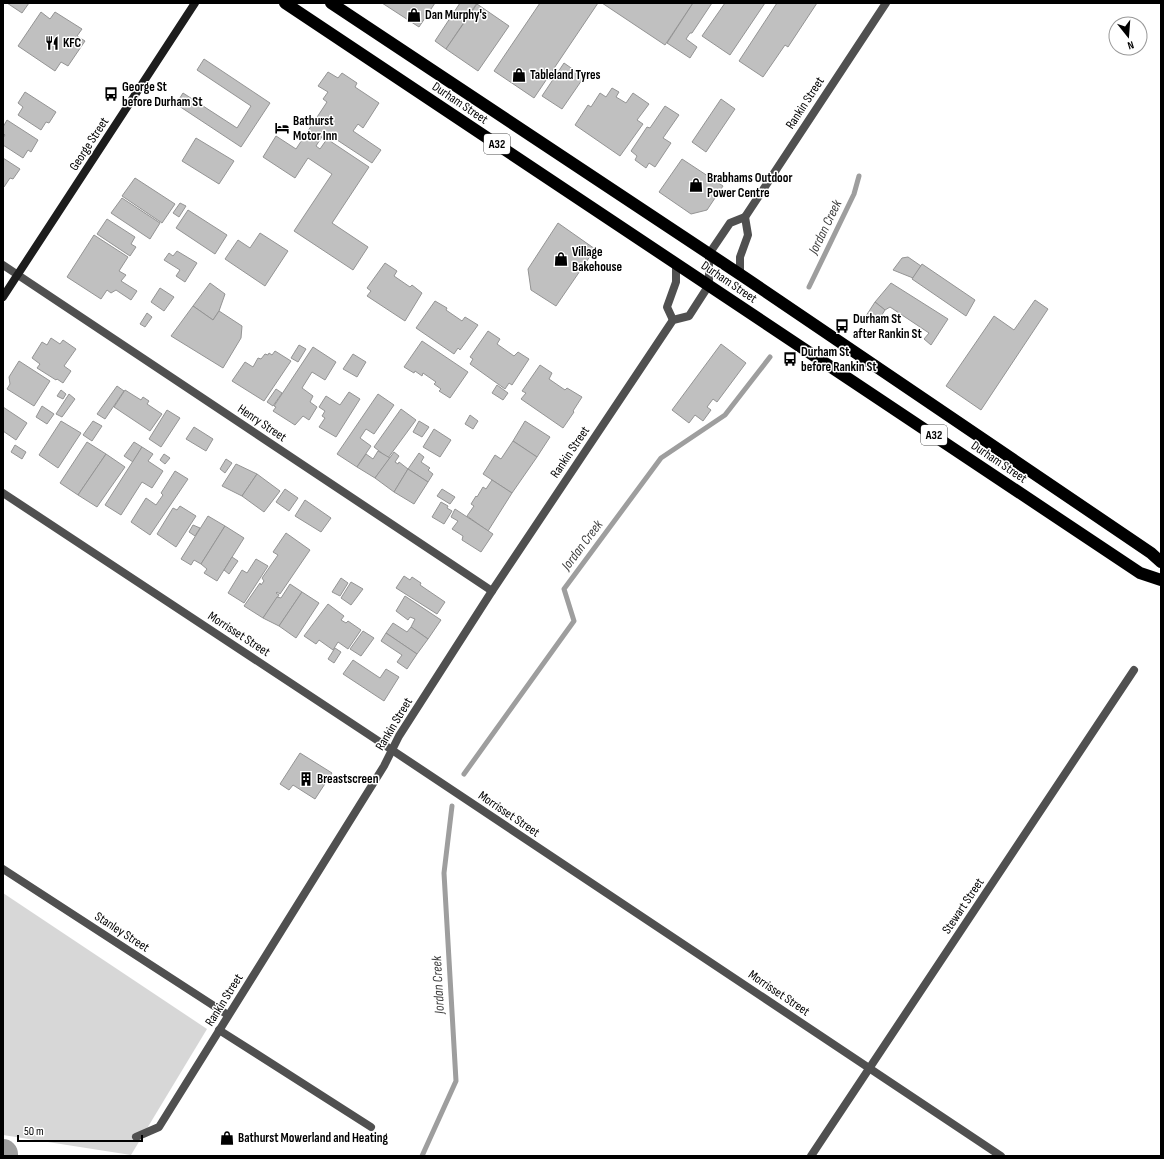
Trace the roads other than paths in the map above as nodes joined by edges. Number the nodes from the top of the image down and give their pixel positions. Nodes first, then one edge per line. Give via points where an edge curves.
1 (195, 3) edge
2 (285, 3) edge
3 (331, 3) edge
4 (886, 3) edge
5 (745, 217) junction
6 (709, 254) junction
7 (676, 263) junction
8 (3, 265) edge
9 (740, 274) junction
10 (18, 275) junction
11 (709, 285) junction
12 (3, 297) edge
13 (673, 320) junction
14 (3, 493) edge
15 (1161, 562) edge
16 (1161, 580) edge
17 (492, 590) junction
18 (1134, 670) dead end
19 (392, 750) junction
20 (3, 869) edge
21 (228, 1015) junction
22 (219, 1030) junction
23 (870, 1068) junction
24 (371, 1127) dead end
25 (136, 1137) dead end
26 (811, 1156) edge
27 (1001, 1156) edge

1 - 10 main road, George Street
2 - 7 highway, Durham Street / A32
3 - 6 highway, Durham Street / A32
4 - 5 street, Rankin Street
5 - 6 street, Rankin Street via 730,223
5 - 9 street via 748,235 740,257
6 - 9 highway, Durham Street / A32
6 - 11 street
7 - 11 highway, Durham Street / A32
7 - 13 street via 676,282 667,307
8 - 10 street, Henry Street
9 - 15 highway, Durham Street / A32
10 - 12 main road, George Street
10 - 17 street, Henry Street
11 - 13 street via 690,316
11 - 16 highway, Durham Street / A32 via 1140,572
13 - 17 street, Rankin Street
14 - 19 street, Morrisset Street
17 - 19 street, Rankin Street
18 - 23 street, Stewart Street
19 - 21 street, Rankin Street
19 - 23 street, Morrisset Street
20 - 21 street, Stanley Street
21 - 22 street, Rankin Street
22 - 24 street
22 - 25 street, Rankin Street via 159,1127
23 - 26 street, Stewart Street
23 - 27 street, Morrisset Street

